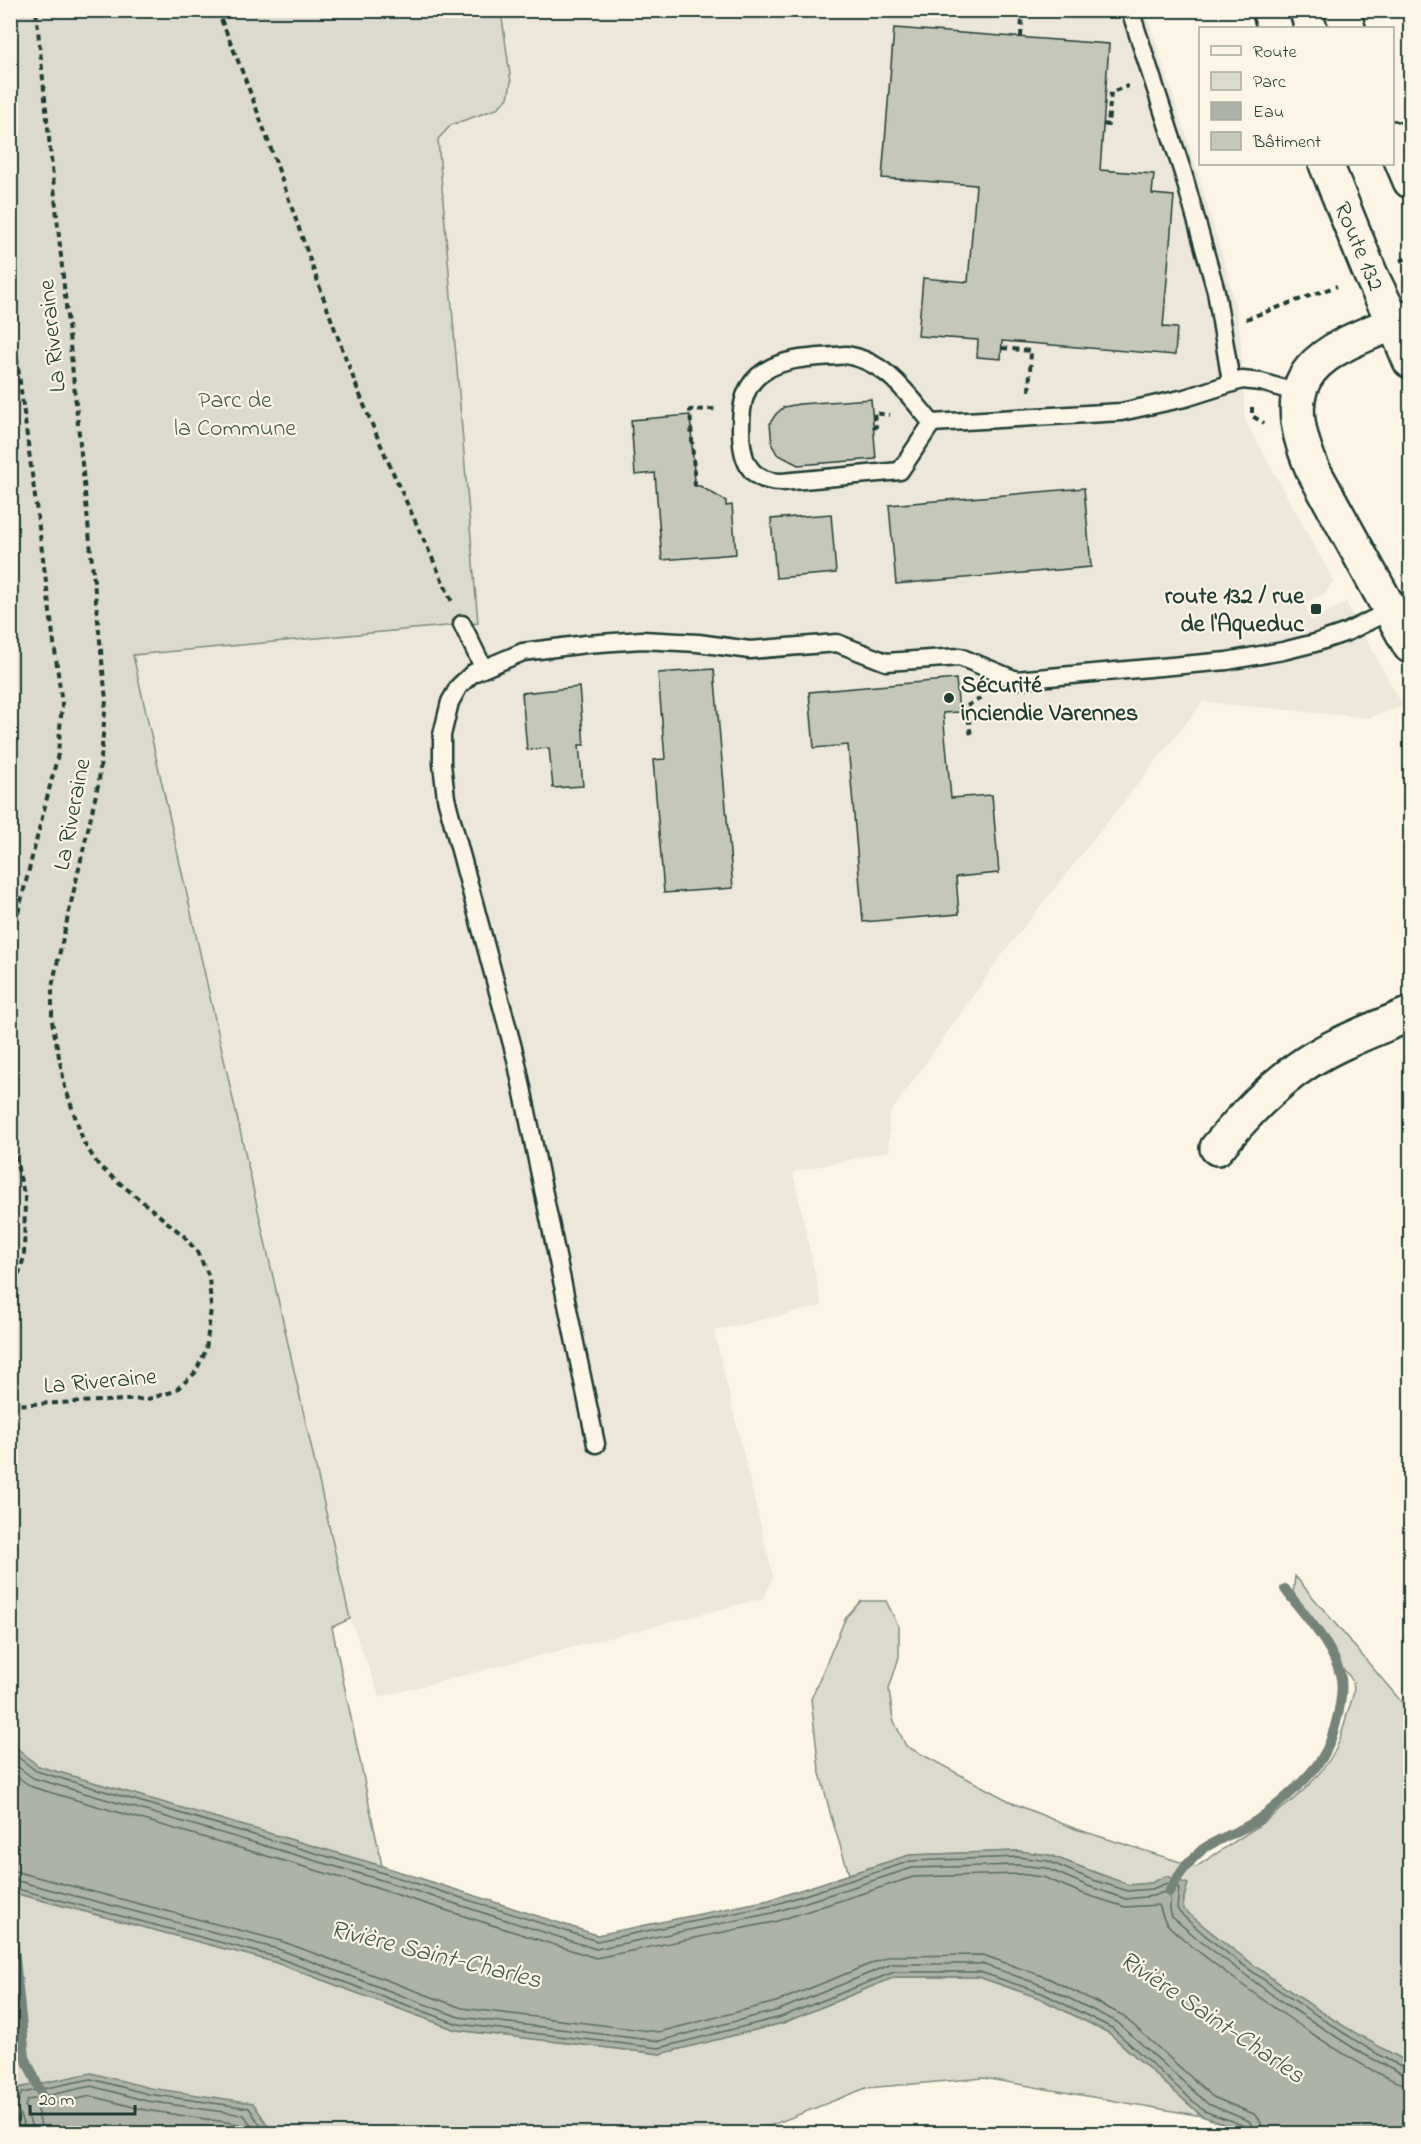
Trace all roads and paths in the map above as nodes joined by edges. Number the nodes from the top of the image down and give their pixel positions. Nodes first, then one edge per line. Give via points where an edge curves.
1 (36, 10) edge
2 (217, 10) edge
3 (1040, 10) edge
4 (1130, 10) edge
5 (1269, 10) edge
6 (1341, 10) edge
7 (1275, 27) edge
8 (1348, 27) edge
9 (1021, 37) dead end
10 (1118, 91) dead end
11 (1103, 124) dead end
12 (1394, 143) edge
13 (1326, 165) edge
14 (1410, 181) edge
15 (1315, 294) dead end
16 (10, 306) edge
17 (1246, 319) dead end
18 (1402, 320) edge
19 (1002, 348) dead end
20 (1410, 361) edge
21 (1028, 380) dead end
22 (1231, 382) junction
23 (1298, 393) junction
24 (715, 409) dead end
25 (878, 413) dead end
26 (932, 423) junction
27 (873, 428) dead end
28 (695, 486) dead end
29 (1391, 610) junction
30 (462, 624) joint
31 (1410, 646) edge
32 (483, 667) junction
33 (958, 706) dead end
34 (971, 737) dead end
35 (10, 945) edge
36 (1410, 1014) edge
37 (10, 1135) edge
38 (1217, 1148) dead end
39 (10, 1303) edge
40 (10, 1404) edge
41 (596, 1444) dead end

1 - 40 path, La Riveraine via 106,700 99,781 52,986 52,1021 65,1087 84,1143 99,1166 184,1236 197,1252 209,1276 211,1308 206,1350 195,1373 175,1390 148,1399
2 - 30 path via 349,367
3 - 9 path via 1022,17
4 - 22 lane via 1216,291
5 - 7 main road
6 - 8 main road
10 - 11 path via 1111,92 1108,125
12 - 14 main road
13 - 18 main road, Route 132 via 1370,273
15 - 17 path
16 - 35 path via 62,704 58,754
18 - 20 main road, Route 132
18 - 23 main road via 1328,353 1306,374
19 - 21 path via 1030,351
22 - 23 lane via 1251,380
22 - 26 lane via 1185,398 1120,412
23 - 29 main road via 1296,420 1307,458
24 - 28 path via 690,410
25 - 27 path via 874,413
26 - 26 lane via 883,369 859,357 788,361 770,367 749,386 742,405 741,445 750,469 773,482 900,471
29 - 31 main road
29 - 32 lane via 1347,632 1282,651 1227,661 1016,680 960,657 886,662 837,643 750,650 642,640 523,652
30 - 32 lane
32 - 41 lane via 459,686 450,702 442,735 446,798 516,1059
33 - 34 path via 967,706
36 - 38 main road via 1294,1071 1248,1112
37 - 39 path via 25,1198 24,1257

